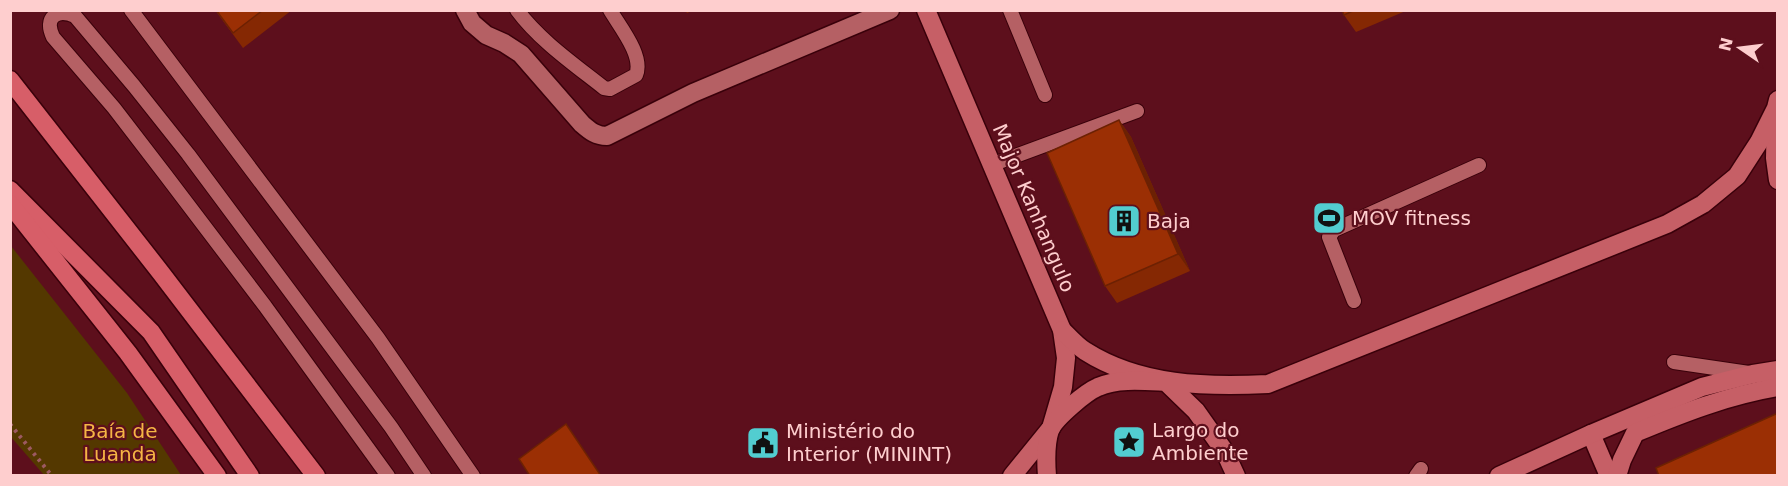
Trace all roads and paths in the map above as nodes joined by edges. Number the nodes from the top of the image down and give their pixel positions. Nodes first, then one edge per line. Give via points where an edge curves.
1 (131, 10) edge
2 (465, 10) edge
3 (517, 10) edge
4 (610, 10) edge
5 (890, 10) edge
6 (927, 10) edge
7 (1010, 10) edge
8 (68, 12) edge
9 (10, 80) edge
10 (1045, 95) dead end
11 (1777, 105) edge
12 (1137, 111) dead end
13 (992, 165) junction
14 (1479, 165) dead end
15 (1778, 180) edge
16 (10, 190) edge
17 (10, 204) edge
18 (1354, 301) dead end
19 (1062, 330) junction
20 (1674, 362) dead end
21 (1778, 370) edge
22 (1753, 374) junction
23 (1167, 382) junction
24 (1778, 387) edge
25 (10, 424) edge
26 (1050, 429) junction
27 (1591, 434) junction
28 (52, 476) edge
29 (217, 476) edge
30 (250, 476) edge
31 (316, 476) edge
32 (388, 476) edge
33 (424, 476) edge
34 (473, 476) edge
35 (1012, 476) edge
36 (1047, 476) edge
37 (1236, 476) edge
38 (1499, 476) edge
39 (1609, 476) edge
40 (1617, 476) edge

1 - 34 lane via 378,338
2 - 5 street via 472,23 486,35 521,54 582,124 593,133 607,136 693,93
3 - 4 lane via 578,68 610,89 636,75 638,64
6 - 13 main road, Major Kanhangulo
7 - 10 lane
8 - 32 lane via 54,16 50,22 53,37 164,173
8 - 33 lane via 188,154
9 - 31 main road
11 - 15 main road via 1774,158
11 - 23 main road via 1737,176 1703,204 1667,224 1268,384
12 - 13 lane
13 - 19 main road, Major Kanhangulo
14 - 18 lane via 1334,230 1329,237
16 - 30 main road via 151,332
17 - 29 main road via 128,353
19 - 23 main road via 1084,350 1109,364
19 - 26 main road, Major Kanhangulo via 1066,358 1063,387
20 - 22 lane
21 - 22 main road
22 - 27 main road via 1702,387
23 - 26 main road via 1129,380 1098,386 1073,404
23 - 37 main road via 1196,411 1225,452
24 - 40 main road via 1708,403 1635,433
25 - 28 path
26 - 35 main road
26 - 36 main road
27 - 38 main road
27 - 39 main road

